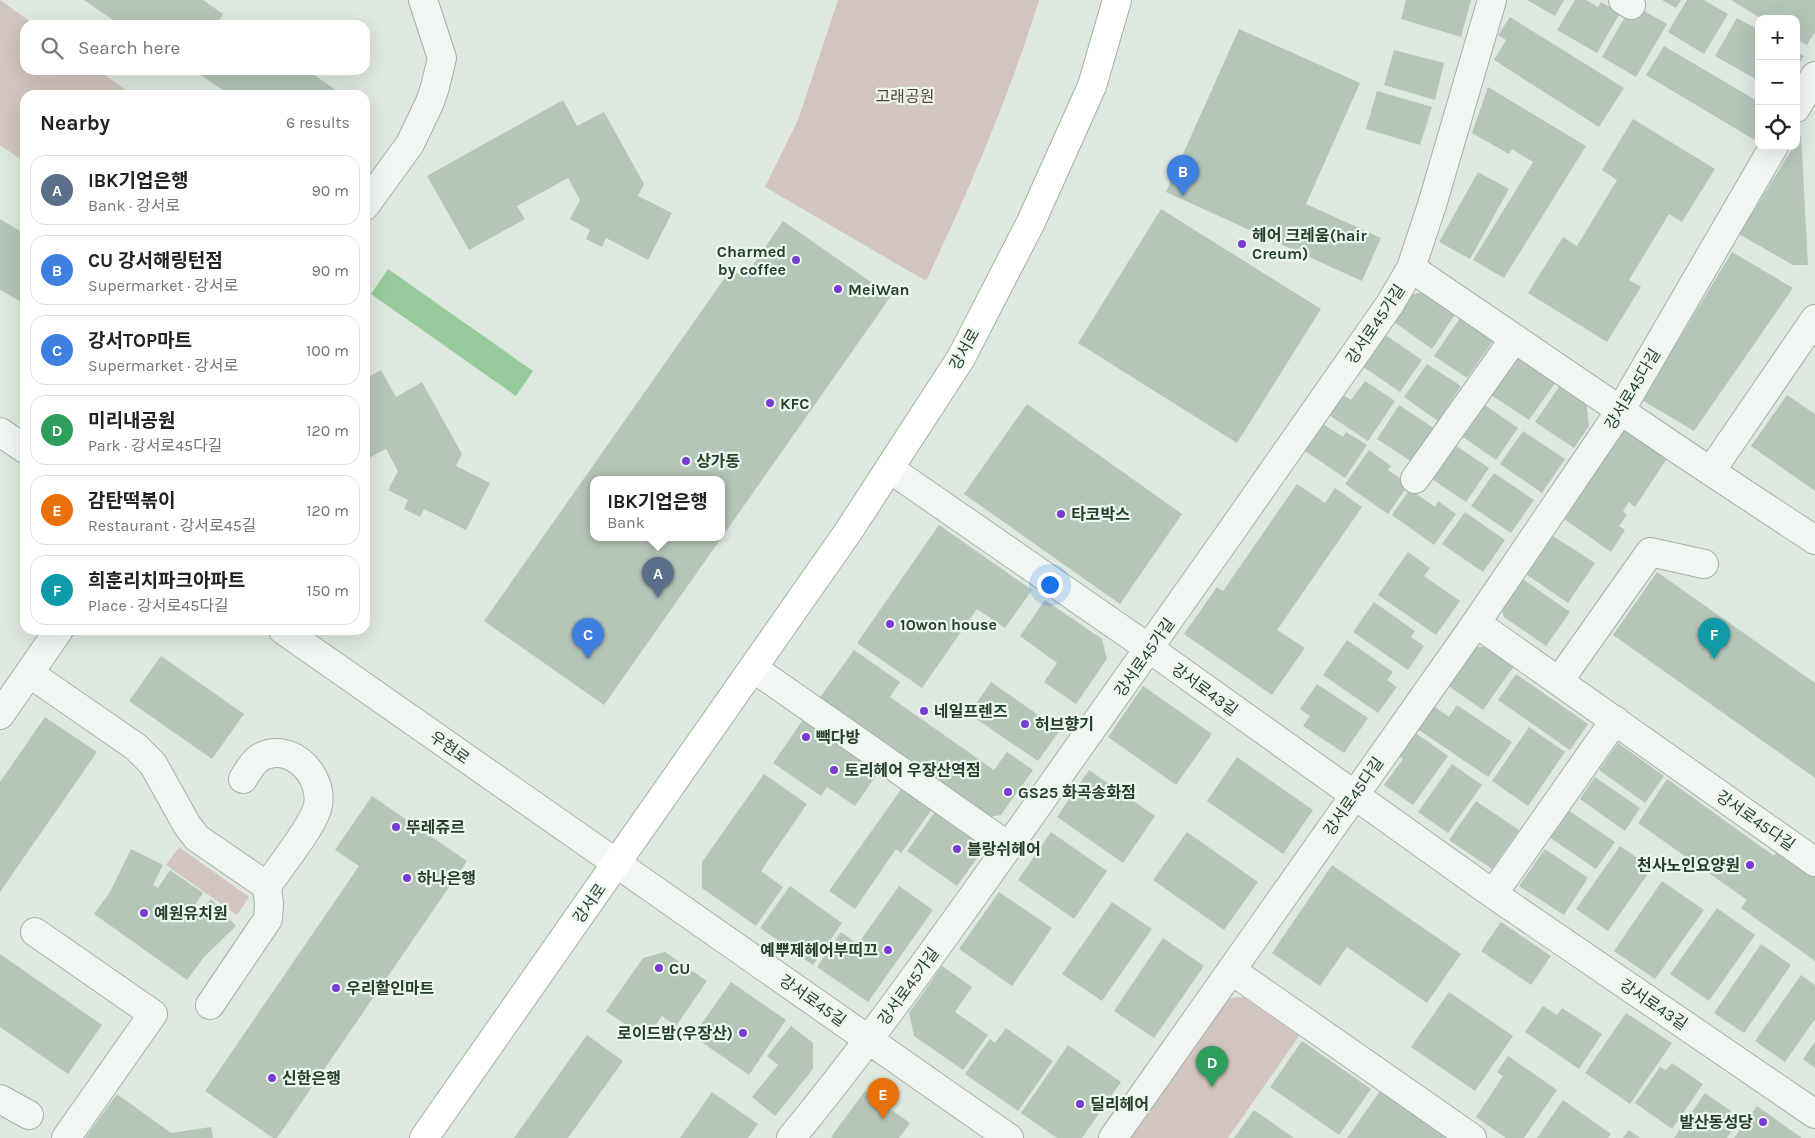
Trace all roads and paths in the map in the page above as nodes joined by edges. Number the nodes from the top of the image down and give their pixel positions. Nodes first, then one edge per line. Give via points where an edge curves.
1 (1117, 0) edge
2 (1492, 0) edge
3 (429, 4) edge
4 (1815, 76) edge
5 (1798, 105) edge
6 (1772, 150) edge
7 (370, 199) edge
8 (1411, 268) junction
9 (1815, 319) edge
10 (1514, 339) junction
11 (1620, 411) junction
12 (0, 432) edge
13 (20, 446) edge
14 (890, 469) junction
15 (1711, 471) junction
16 (1415, 479) dead end
17 (1815, 540) edge
18 (1704, 564) dead end
19 (1476, 623) junction
20 (56, 635) edge
21 (290, 635) edge
22 (1150, 649) junction
23 (753, 668) junction
24 (29, 674) junction
25 (1559, 682) junction
26 (0, 715) edge
27 (1615, 720) junction
28 (243, 778) dead end
29 (1354, 796) junction
30 (1008, 846) junction
31 (1815, 862) edge
32 (616, 864) junction
33 (267, 886) junction
34 (1493, 894) junction
35 (35, 932) dead end
36 (1231, 970) junction
37 (210, 1005) dead end
38 (869, 1040) junction
39 (0, 1099) edge
40 (1815, 1114) edge
41 (29, 1115) dead end
42 (66, 1138) edge
43 (424, 1138) edge
44 (791, 1138) edge
45 (1008, 1138) edge
46 (1113, 1138) edge
47 (1472, 1138) edge

1 - 14 main road, 강서로 via 1092,86 1031,222 960,358
2 - 8 street, 강서로45가길
3 - 7 street via 442,58 435,87 410,144
4 - 5 street
6 - 11 street, 강서로45다길
8 - 10 street, 강서로45가길
8 - 22 street, 강서로45가길 via 1390,304
9 - 15 street
10 - 11 street, 강서로45가길
10 - 16 street
11 - 15 street, 강서로45가길
11 - 19 street, 강서로45다길
12 - 13 street
14 - 22 street, 강서로43길
14 - 23 main road, 강서로
15 - 17 street, 강서로45가길
18 - 25 street via 1650,552
19 - 25 street, 강서로45다길
19 - 29 street, 강서로45다길
20 - 24 street
21 - 32 street, 우현로
22 - 29 street, 강서로43길
22 - 30 street, 강서로45가길
23 - 30 street
23 - 32 main road, 강서로
24 - 26 street
24 - 33 street via 136,747 153,764 186,825 197,838
25 - 27 street, 강서로45다길
27 - 31 street, 강서로45다길
27 - 34 street
28 - 33 street via 263,756 277,753 292,756 315,778 318,805 313,820
29 - 34 street, 강서로43길
29 - 36 street, 강서로45다길
30 - 38 street, 강서로45가길
32 - 38 street, 강서로45길
32 - 43 main road, 강서로
33 - 37 street via 268,920
34 - 40 street, 강서로43길
35 - 42 street via 153,1014
36 - 46 street, 강서로45다길
36 - 47 street
38 - 44 street, 강서로45가길
38 - 45 street, 강서로45길
39 - 41 street

